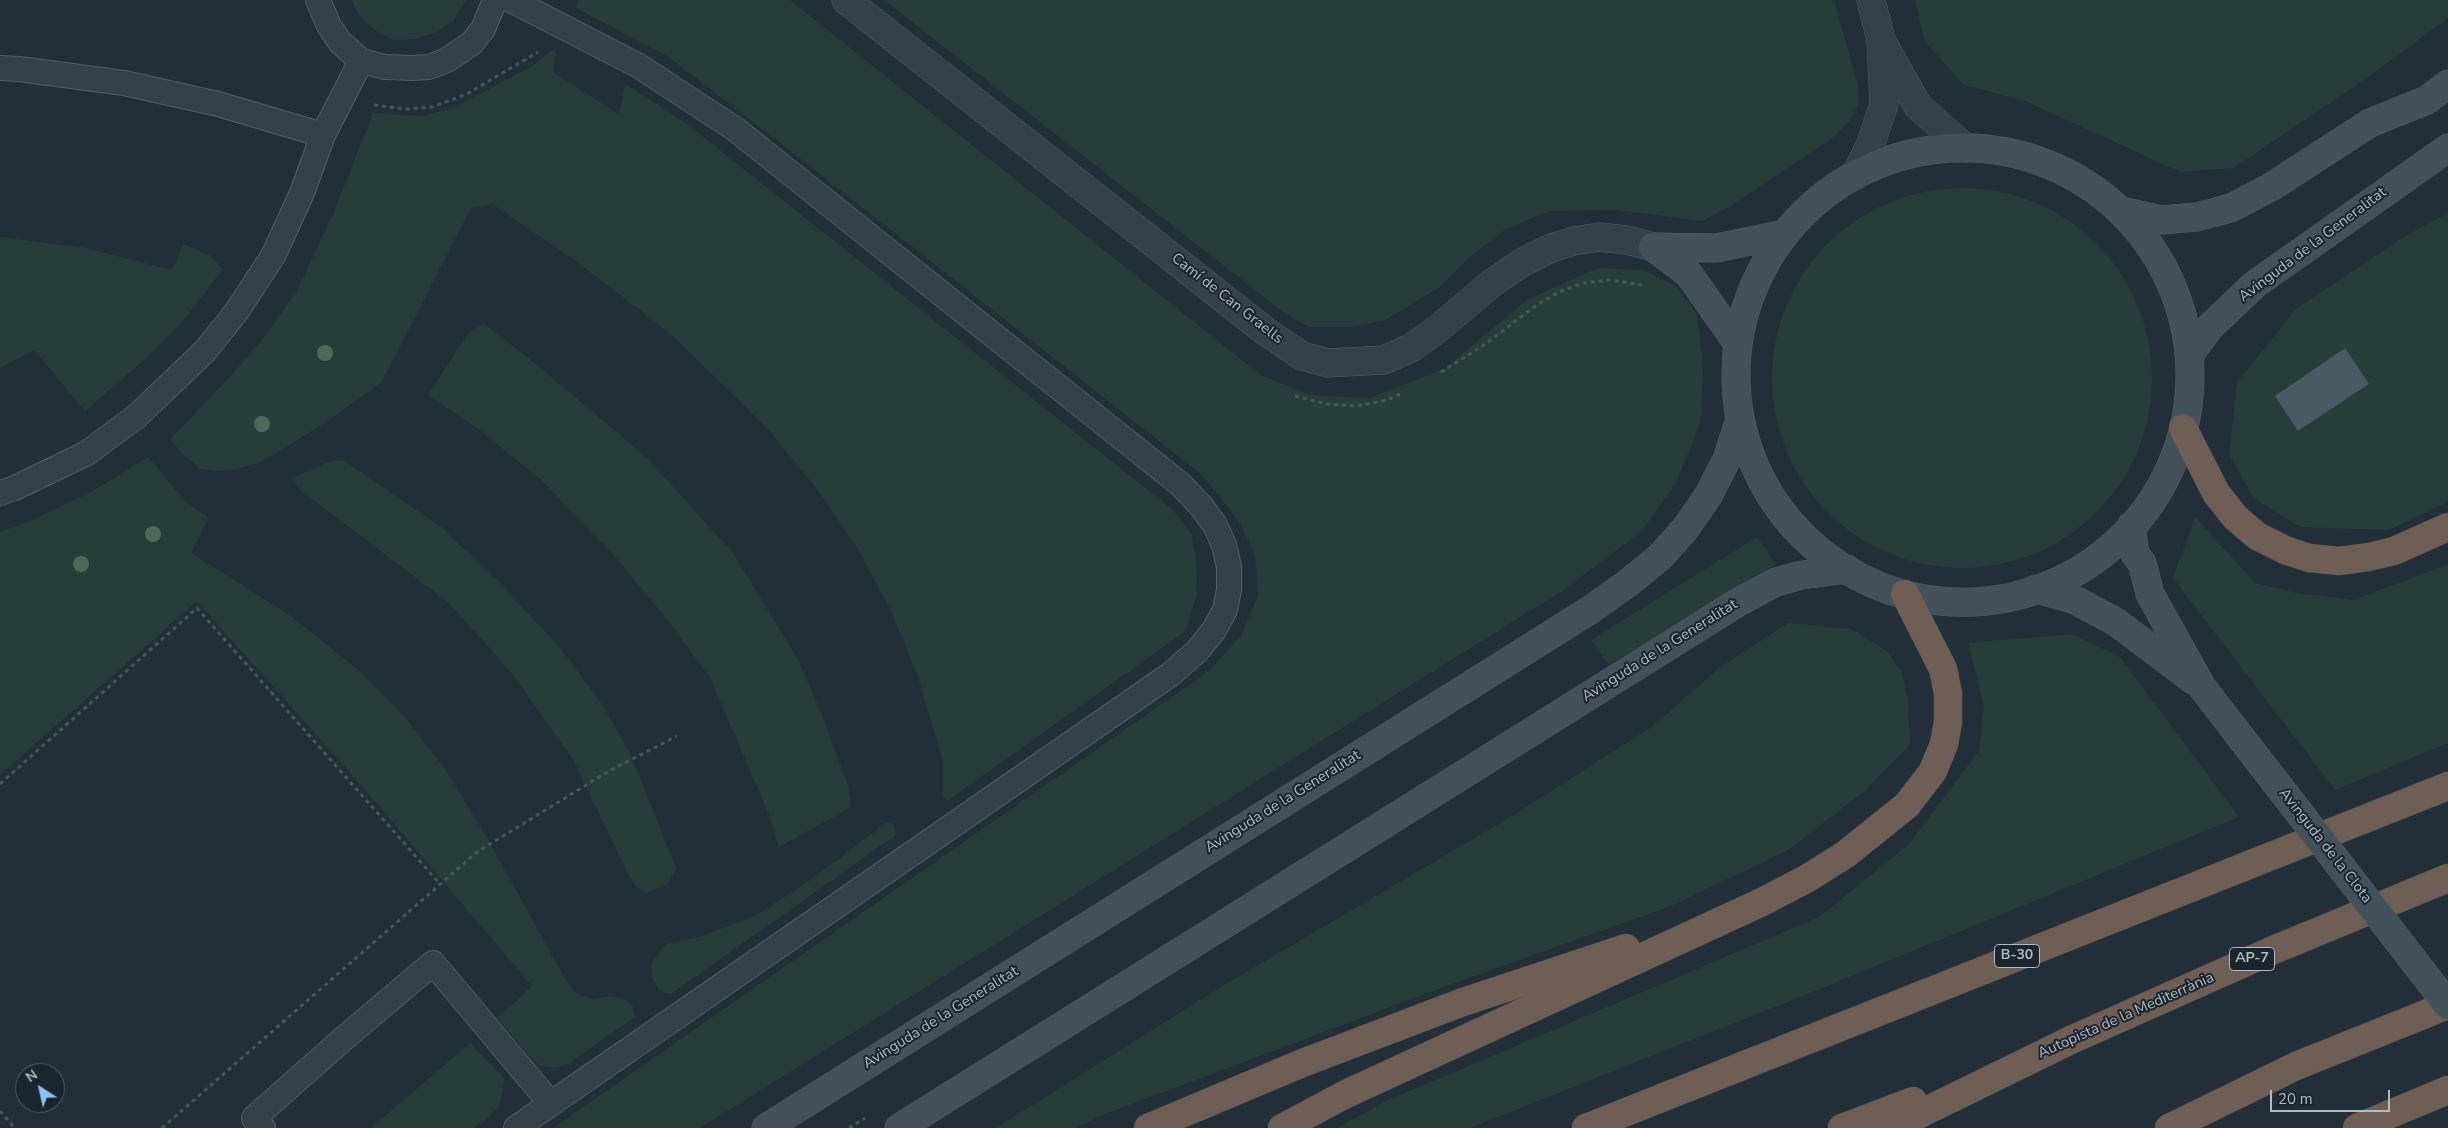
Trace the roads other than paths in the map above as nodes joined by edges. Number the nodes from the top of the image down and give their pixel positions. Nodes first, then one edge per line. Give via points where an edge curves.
1 (318, 0) edge
2 (495, 0) edge
3 (511, 0) edge
4 (846, 0) edge
5 (1871, 0) edge
6 (1881, 40) junction
7 (361, 61) junction
8 (0, 68) edge
9 (2448, 84) edge
10 (323, 135) junction
11 (1965, 148) junction
12 (2448, 148) edge
13 (1855, 176) junction
14 (2121, 211) junction
15 (1785, 234) junction
16 (1653, 248) junction
17 (1738, 344) junction
18 (2189, 355) junction
19 (1740, 419) junction
20 (2183, 428) junction
21 (0, 493) edge
22 (2131, 526) junction
23 (2448, 527) edge
24 (1847, 570) junction
25 (2036, 589) junction
26 (1905, 594) junction
27 (2202, 687) junction
28 (2448, 786) edge
29 (2448, 878) edge
30 (1762, 902) junction
31 (2448, 1005) edge
32 (2059, 1045) junction
33 (2448, 1090) edge
34 (552, 1104) junction
35 (253, 1125) edge
36 (516, 1128) edge
37 (766, 1128) edge
38 (899, 1128) edge
39 (1148, 1128) edge
40 (1282, 1128) edge
41 (1586, 1128) edge
42 (1842, 1128) edge
43 (1891, 1128) edge
44 (2169, 1128) edge
45 (2357, 1128) edge

1 - 7 lane via 340,42
2 - 7 lane via 483,29 472,43 447,60 429,67 412,68 384,67
3 - 34 lane via 638,66 743,136 1180,484 1215,525 1229,567 1225,610 1197,651 1171,674
4 - 16 street, Camí de Can Graells via 1265,331 1302,356 1328,363 1384,360 1411,348 1523,262 1557,246 1599,237 1627,240
5 - 6 street
6 - 11 street via 1918,106
6 - 13 street via 1884,104 1870,146
7 - 10 lane
8 - 10 lane via 124,83 218,104
9 - 14 street via 2427,100 2370,124 2271,187 2231,208 2197,217 2161,220
10 - 21 lane via 274,254 237,311 205,351 137,416 87,453
11 - 13 street via 1908,155
11 - 14 street via 2008,152 2049,165 2087,184
12 - 18 street, Avinguda de la Generalitat via 2254,285 2209,328
13 - 15 street via 1824,196
14 - 18 street via 2152,249 2171,282 2183,318
15 - 16 street via 1716,248
15 - 17 street via 1751,294
16 - 17 street via 1688,273
17 - 19 street via 1736,389
18 - 20 street via 2190,385
19 - 24 street via 1752,460 1777,506 1812,544
19 - 37 street, Avinguda de la Generalitat via 1727,460 1708,496 1673,543 1628,583 1590,610
20 - 22 street via 2167,474
20 - 23 highway via 2216,493 2235,517 2257,536 2284,550 2309,558 2339,561 2368,557 2394,550
22 - 25 street via 2088,563
22 - 27 street, Avinguda de la Clota via 2135,554 2142,563 2150,594
24 - 26 street
24 - 38 street, Avinguda de la Generalitat via 1802,575 1776,582 1737,602
25 - 26 street via 1978,601 1934,600
25 - 27 street, Avinguda de la Clota via 2073,599 2116,622
26 - 30 highway via 1943,669 1948,693 1944,744 1933,771 1907,805 1875,832 1808,878
27 - 31 street, Avinguda de la Clota, bridge
28 - 41 highway, B-30
29 - 32 highway, Autopista de la Mediterrània / AP-7 via 2271,951
30 - 39 highway via 1462,1002 1300,1064
30 - 40 highway via 1364,1086
31 - 44 highway via 2296,1066
32 - 42 highway
32 - 43 highway, Autopista de la Mediterrània / AP-7
33 - 45 highway
34 - 35 lane via 433,963 342,1040
34 - 36 lane

